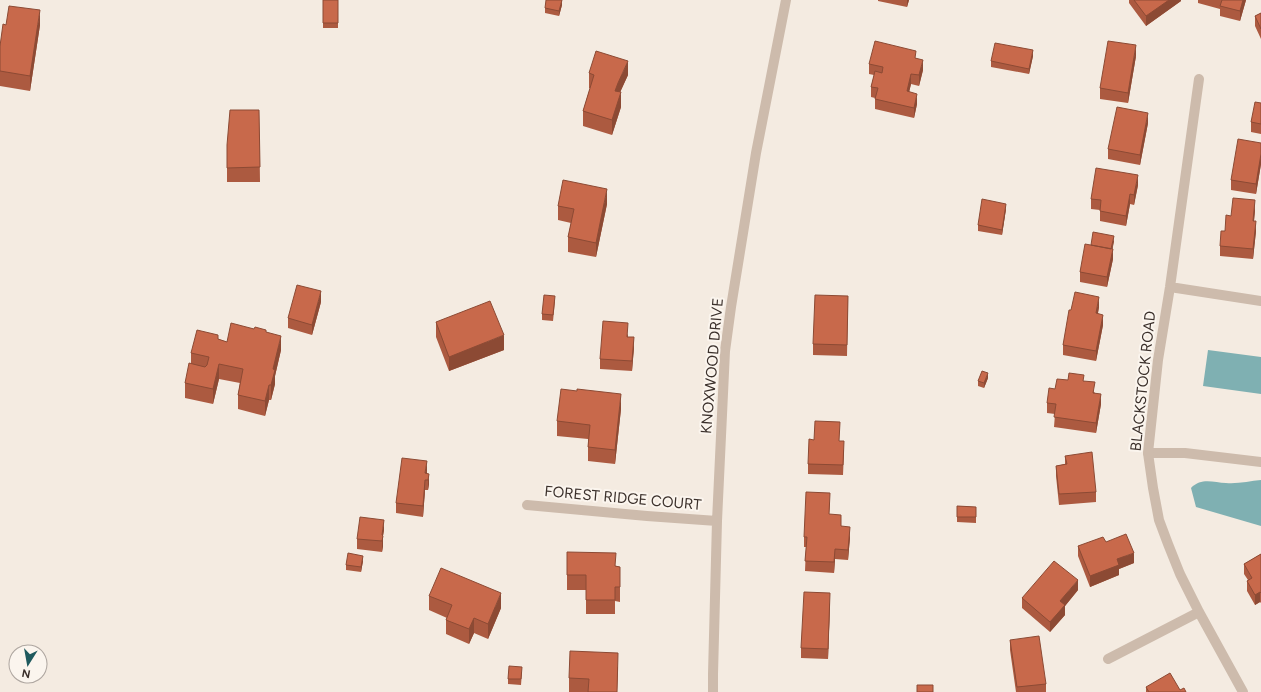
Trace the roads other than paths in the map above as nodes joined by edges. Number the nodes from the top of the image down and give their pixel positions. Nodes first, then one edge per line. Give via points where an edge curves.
1 (786, 0) edge
2 (1199, 78) dead end
3 (1170, 286) junction
4 (1261, 301) edge
5 (1148, 453) junction
6 (1261, 462) edge
7 (527, 505) dead end
8 (717, 521) junction
9 (1199, 612) junction
10 (1108, 659) dead end
11 (713, 692) edge
12 (1243, 692) edge

1 - 8 street, KNOXWOOD DRIVE via 756,153 725,351
2 - 3 street, BLACKSTOCK ROAD
3 - 4 street
3 - 5 street, BLACKSTOCK ROAD via 1158,360
5 - 6 street via 1185,453
5 - 9 street, BLACKSTOCK ROAD via 1159,520 1180,574
7 - 8 street, FOREST RIDGE COURT
8 - 11 street, KNOXWOOD DRIVE
9 - 10 street
9 - 12 street, BLACKSTOCK ROAD

